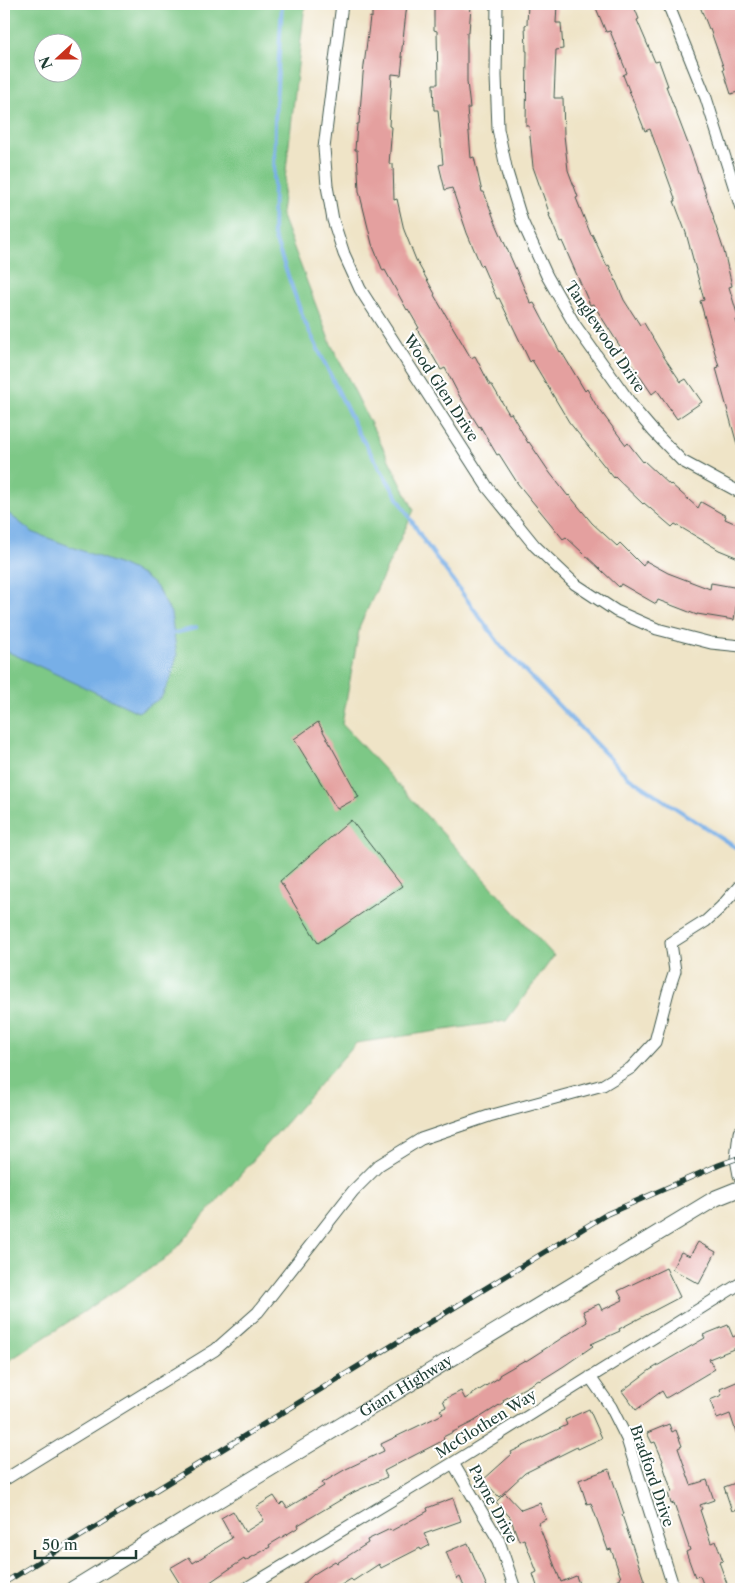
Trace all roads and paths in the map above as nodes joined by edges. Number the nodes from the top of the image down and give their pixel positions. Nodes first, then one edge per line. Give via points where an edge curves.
1 (342, 4) edge
2 (497, 4) edge
3 (668, 4) edge
4 (741, 208) edge
5 (741, 493) edge
6 (741, 646) edge
7 (741, 884) edge
8 (741, 1132) edge
9 (741, 1175) edge
10 (741, 1188) edge
11 (741, 1283) edge
12 (590, 1377) junction
13 (454, 1462) junction
14 (4, 1480) edge
15 (258, 1586) edge
16 (77, 1588) edge
17 (245, 1589) edge
18 (515, 1589) edge
19 (674, 1589) edge

1 - 6 street, Wood Glen Drive via 324,148 333,220 360,288 488,488 535,546 575,584 616,611 657,629 711,643
2 - 5 street, Tanglewood Drive via 498,129 522,221 547,276 575,325 654,432 682,461
3 - 4 street via 706,98
7 - 14 street via 706,921 671,943 676,971 655,1042 631,1068 603,1085 489,1116 421,1139 379,1166 353,1191 258,1312 214,1350
8 - 9 street via 738,1159
10 - 16 street, Giant Highway via 716,1198 200,1510
11 - 12 street, McGlothen Way
12 - 13 street, McGlothen Way
12 - 19 street, Bradford Drive via 611,1407 627,1439
13 - 15 street, McGlothen Way
13 - 18 street, Payne Drive via 499,1541
15 - 17 street, McGlothen Way

